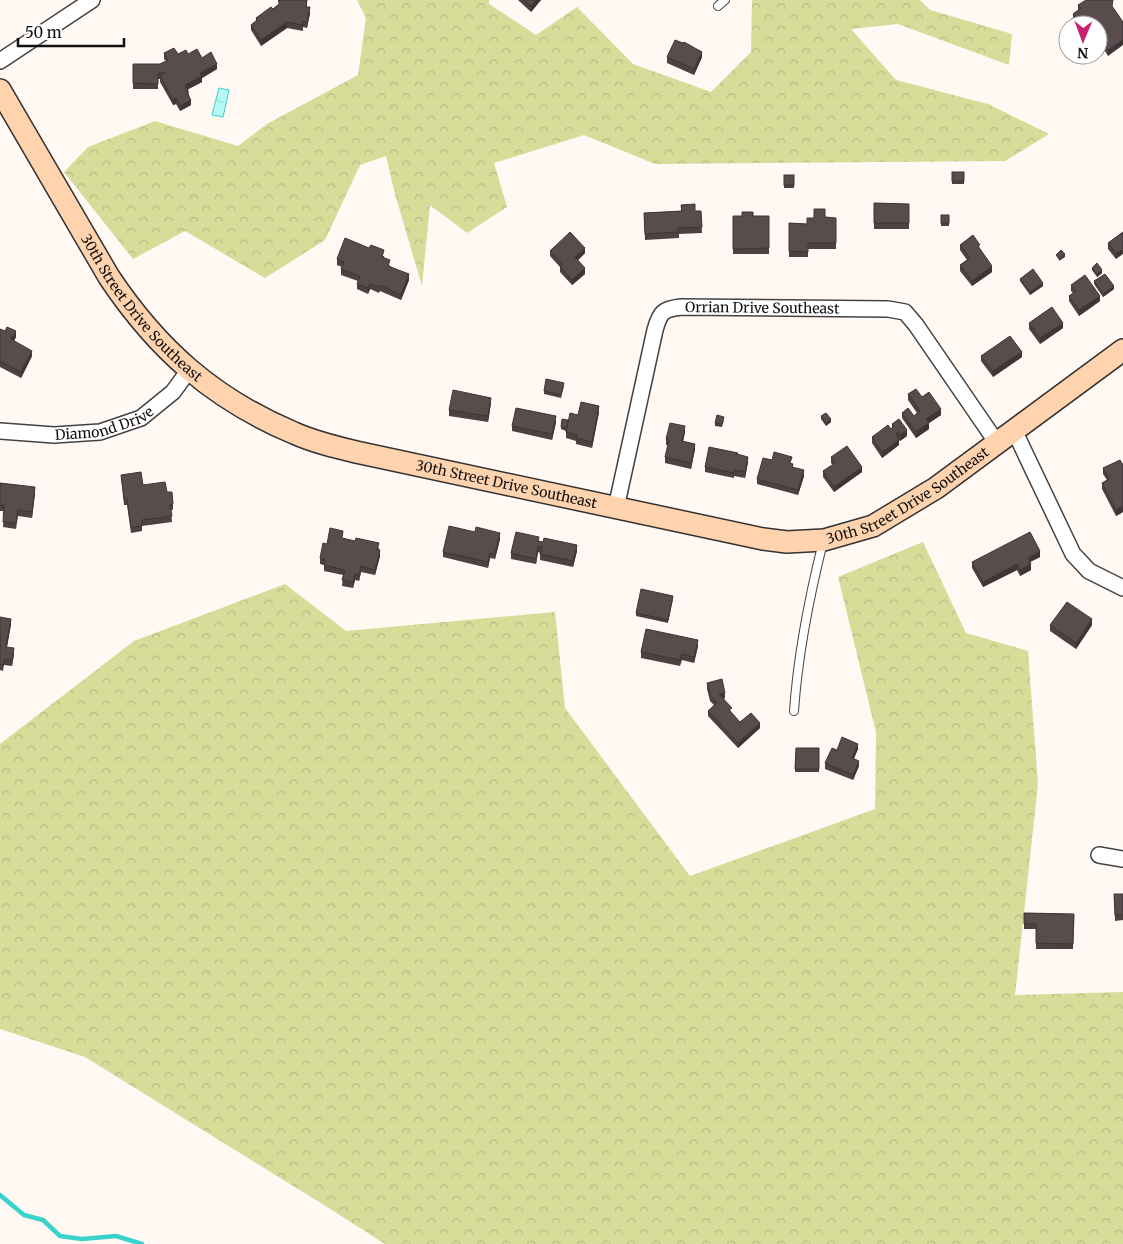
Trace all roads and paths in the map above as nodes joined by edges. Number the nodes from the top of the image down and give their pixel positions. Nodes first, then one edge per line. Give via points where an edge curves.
1 (92, 0) edge
2 (724, 0) edge
3 (718, 6) dead end
4 (0, 61) edge
5 (0, 90) edge
6 (1123, 350) edge
7 (189, 370) junction
8 (1014, 430) junction
9 (0, 431) edge
10 (997, 443) junction
11 (616, 508) junction
12 (824, 540) junction
13 (1123, 588) edge
14 (794, 711) dead end
15 (1099, 855) dead end
16 (1123, 859) edge

1 - 4 street
2 - 3 lane
5 - 7 main road, 30th Street Drive Southeast via 117,290 166,350
6 - 8 main road, 30th Street Drive Southeast
7 - 9 street, Diamond Drive via 173,392 141,418 100,432 54,435
7 - 11 main road, 30th Street Drive Southeast via 255,414 295,434 356,452
8 - 10 main road, 30th Street Drive Southeast
8 - 13 street via 1073,554 1089,571
10 - 11 street, Orrian Drive Southeast via 905,312 888,308 667,309 659,317 655,330
10 - 12 main road, 30th Street Drive Southeast via 890,517 873,526
11 - 12 main road, 30th Street Drive Southeast via 763,539 787,542
12 - 14 lane via 806,618
15 - 16 street

